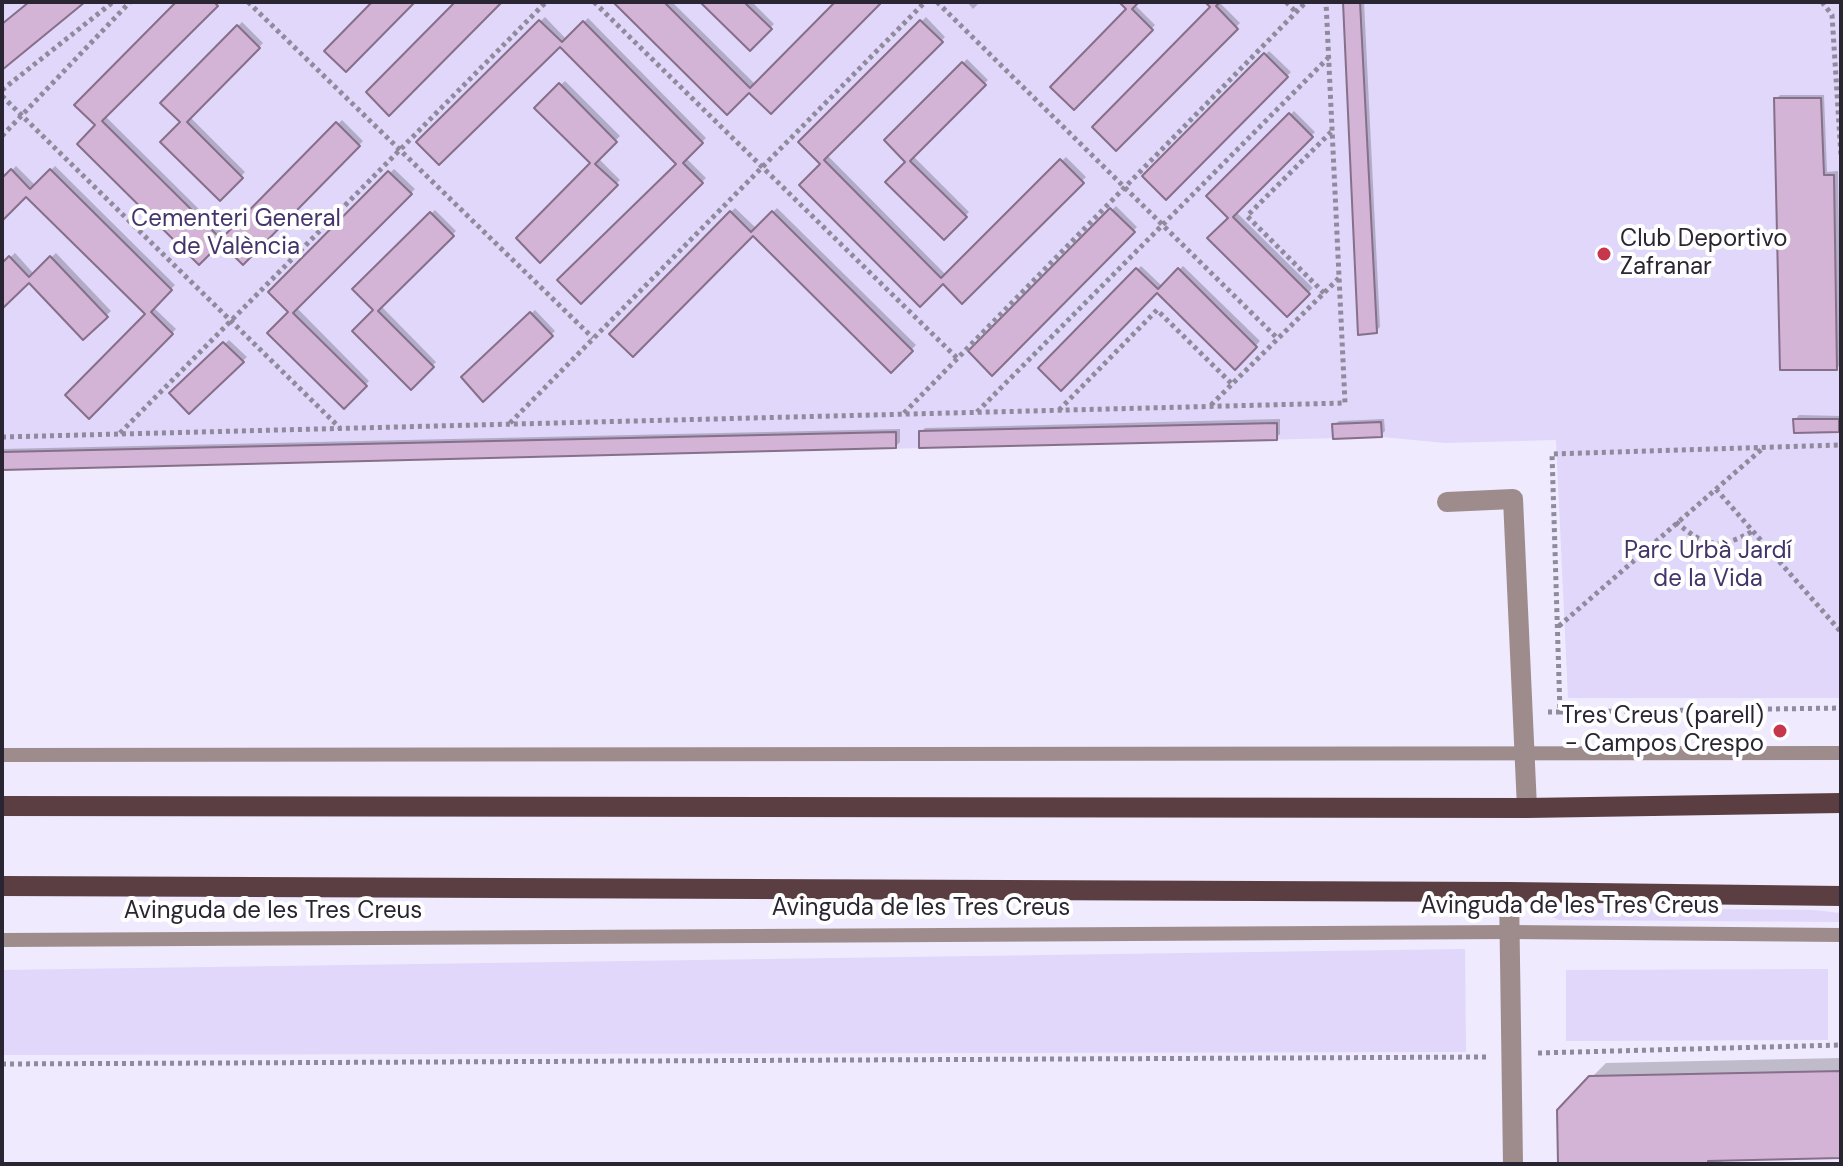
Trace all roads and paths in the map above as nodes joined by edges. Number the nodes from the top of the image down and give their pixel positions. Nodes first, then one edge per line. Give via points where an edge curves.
1 (113, 2) edge
2 (130, 2) edge
3 (248, 2) edge
4 (546, 2) edge
5 (594, 2) edge
6 (925, 2) edge
7 (937, 2) edge
8 (1286, 2) edge
9 (1306, 2) edge
10 (1326, 2) edge
11 (1822, 2) edge
12 (1296, 12) junction
13 (1328, 57) junction
14 (2, 93) edge
15 (22, 115) junction
16 (1332, 132) junction
17 (2, 136) edge
18 (400, 149) junction
19 (1841, 156) edge
20 (762, 167) junction
21 (1125, 188) junction
22 (1163, 225) junction
23 (1339, 278) junction
24 (1324, 293) junction
25 (231, 320) junction
26 (593, 338) junction
27 (1278, 339) junction
28 (958, 359) junction
29 (1232, 384) junction
30 (1211, 406) junction
31 (1059, 410) junction
32 (977, 412) junction
33 (903, 414) junction
34 (509, 424) junction
35 (340, 428) junction
36 (119, 434) junction
37 (2, 436) edge
38 (1841, 445) edge
39 (1763, 448) junction
40 (1716, 489) junction
41 (1447, 502) dead end
42 (1676, 522) junction
43 (1754, 531) junction
44 (1558, 627) junction
45 (1841, 632) edge
46 (1841, 708) edge
47 (1560, 712) junction
48 (1523, 713) junction
49 (1524, 752) junction
50 (1841, 753) edge
51 (2, 755) edge
52 (1841, 803) edge
53 (2, 806) edge
54 (1527, 808) junction
55 (2, 886) edge
56 (1509, 892) junction
57 (1841, 896) edge
58 (1511, 932) junction
59 (1841, 935) edge
60 (2, 940) edge
61 (1841, 1045) edge
62 (1510, 1055) junction
63 (2, 1064) edge
64 (1513, 1164) edge

1 - 14 path
2 - 15 path
3 - 18 path
4 - 18 path
5 - 20 path
6 - 20 path
7 - 21 path
8 - 12 path
9 - 12 path
10 - 13 path
11 - 19 path via 1832,15
12 - 21 path
13 - 16 path
13 - 22 path
14 - 15 path
15 - 17 path
15 - 25 path
16 - 23 path
16 - 24 path via 1247,216
18 - 25 path
18 - 26 path
20 - 26 path
20 - 28 path
21 - 22 path
21 - 28 path
22 - 27 path
22 - 32 path
23 - 24 path
23 - 30 path via 1345,403
24 - 27 path
25 - 35 path
25 - 36 path
26 - 34 path
27 - 29 path
28 - 33 path
29 - 30 path
29 - 31 path via 1157,310
30 - 31 path
31 - 32 path
32 - 33 path
33 - 34 path
34 - 35 path
35 - 36 path
36 - 37 path
38 - 39 path
39 - 40 path
39 - 44 path via 1552,454
40 - 42 path
40 - 43 path
41 - 48 street via 1513,499
42 - 43 path via 1696,539 1713,544
42 - 44 path
43 - 45 path
44 - 47 path
46 - 47 path
47 - 48 path
48 - 49 street
49 - 50 lane
49 - 51 lane
49 - 54 street
52 - 54 main road
53 - 54 main road
55 - 56 main road, Avinguda de les Tres Creus
56 - 57 main road, Avinguda de les Tres Creus
56 - 58 street
58 - 59 lane, Avinguda de les Tres Creus
58 - 60 lane, Avinguda de les Tres Creus
58 - 62 street
61 - 62 path
62 - 63 path
62 - 64 street

